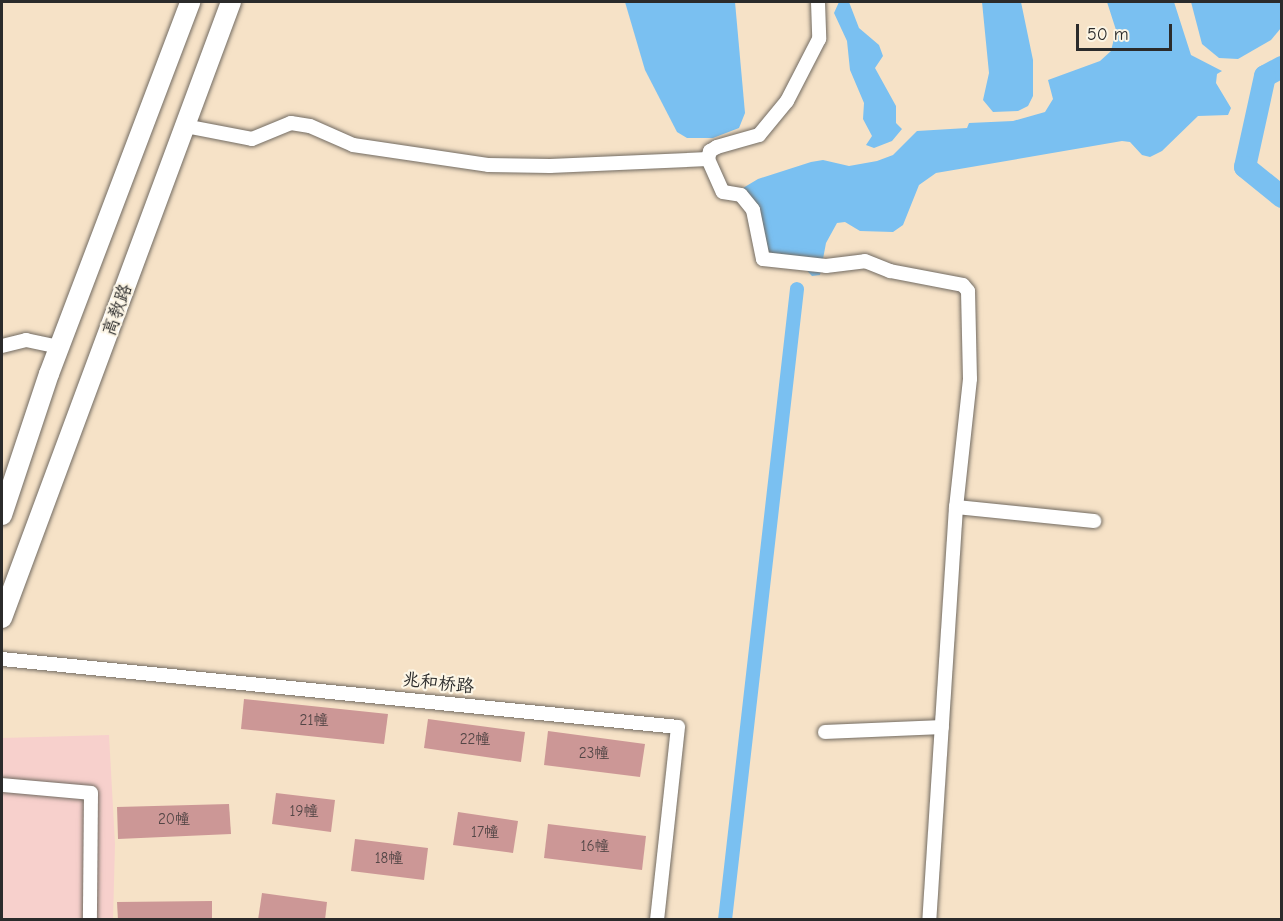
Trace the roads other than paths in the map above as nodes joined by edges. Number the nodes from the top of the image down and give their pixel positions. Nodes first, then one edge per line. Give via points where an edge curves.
1 (190, 2) edge
2 (231, 2) edge
3 (818, 2) edge
4 (185, 126) junction
5 (708, 159) junction
6 (2, 346) edge
7 (60, 347) junction
8 (956, 507) junction
9 (2, 514) edge
10 (1094, 521) dead end
11 (2, 618) edge
12 (2, 659) edge
13 (942, 727) junction
14 (825, 732) dead end
15 (2, 785) edge
16 (90, 920) edge
17 (657, 920) edge
18 (930, 920) edge

1 - 7 main road
2 - 4 main road, 高教路
3 - 5 street via 819,39 787,100 759,135 717,147 710,151
4 - 5 street via 252,139 291,123 310,126 353,145 488,165
4 - 11 main road, 高教路
5 - 8 street via 723,192 741,195 753,210 764,259 826,266 865,261 890,271 963,285 968,291 970,379
6 - 7 street via 26,340
7 - 9 main road
8 - 10 street
8 - 13 street
12 - 17 street, 兆和桥路 via 678,727
13 - 14 street
13 - 18 street
15 - 16 street via 91,793

